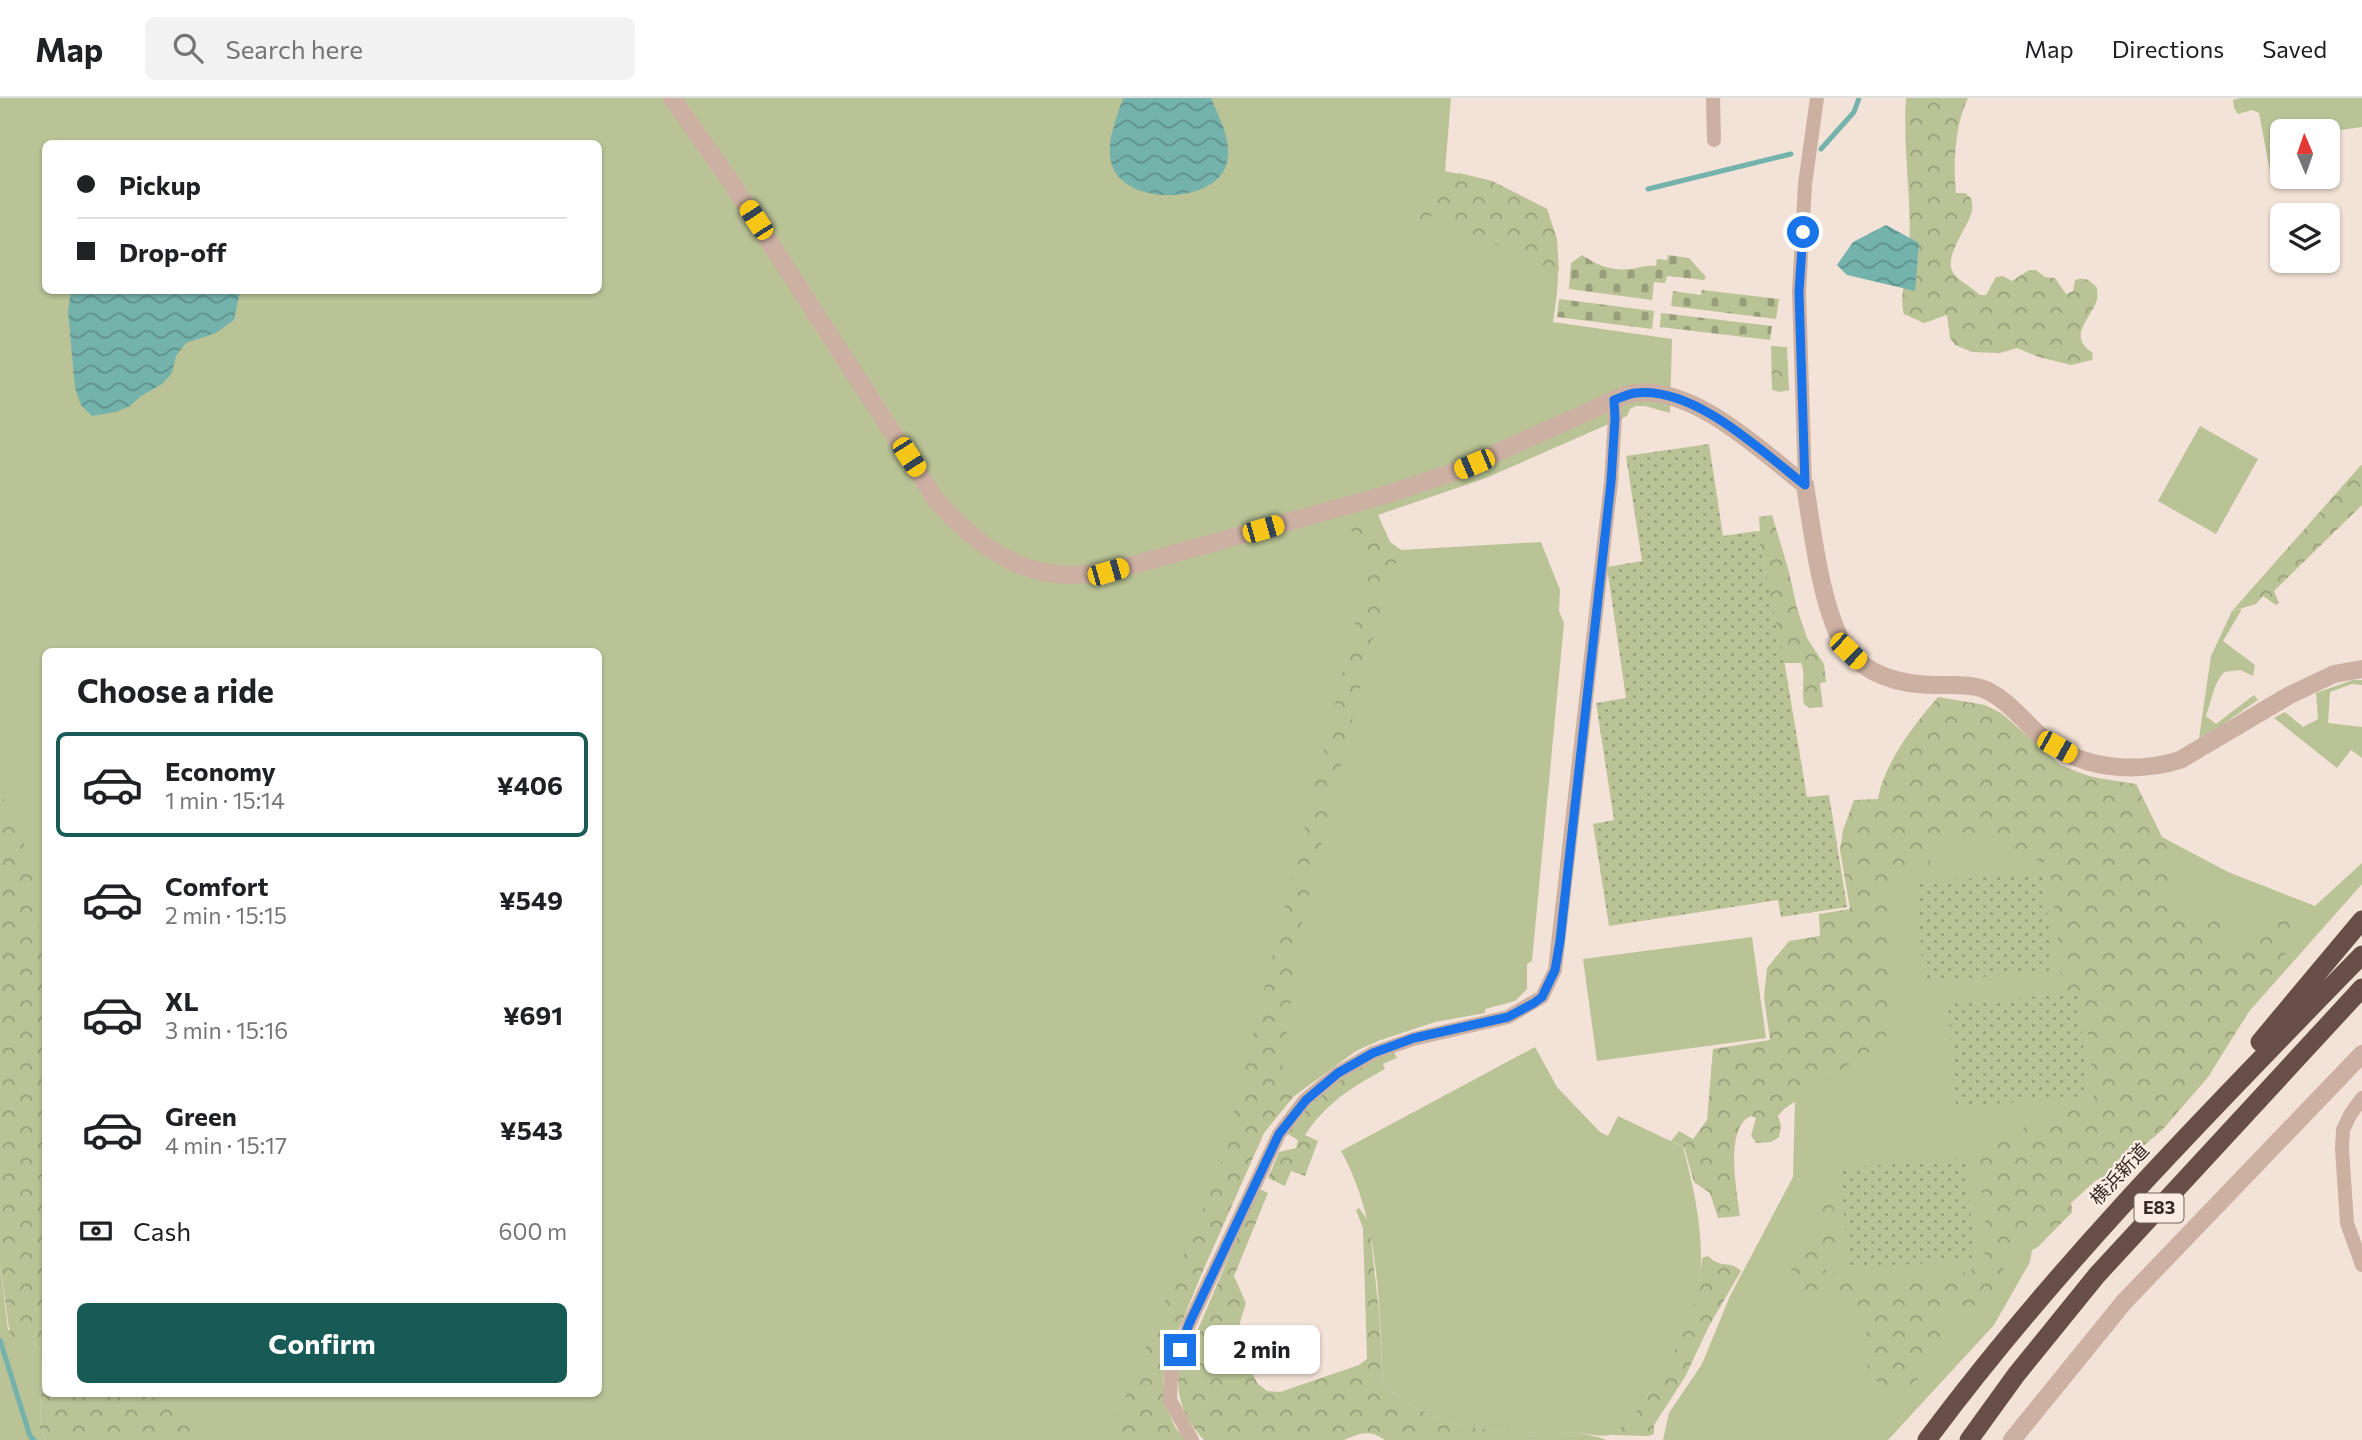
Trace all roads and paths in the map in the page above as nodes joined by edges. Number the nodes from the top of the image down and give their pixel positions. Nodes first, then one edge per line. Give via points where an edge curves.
1 (672, 98) edge
2 (1713, 98) edge
3 (1817, 98) edge
4 (1714, 140) dead end
5 (1614, 400) junction
6 (1805, 485) junction
7 (2362, 669) edge
8 (2362, 920) edge
9 (2362, 955) edge
10 (2362, 988) edge
11 (2362, 1054) edge
12 (2362, 1098) edge
13 (2173, 1149) junction
14 (2362, 1265) edge
15 (1192, 1440) edge
16 (1927, 1440) edge
17 (1969, 1440) edge
18 (2012, 1440) edge

1 - 5 street via 936,500 989,550 1027,568 1068,575 1108,572 1392,493 1503,452
2 - 4 street
3 - 6 street via 1805,184 1799,292
5 - 6 street via 1635,393 1657,394 1701,408
5 - 15 street via 1611,482 1555,970 1542,997 1508,1017 1413,1039 1373,1053 1338,1073 1306,1100 1279,1134 1189,1324 1171,1376 1170,1401
6 - 7 street via 1832,622 1848,651 1874,673 1890,679 1981,688 2078,759 2121,767 2180,760 2288,696 2334,674
8 - 13 highway
9 - 13 highway, 横浜新道 / E83
10 - 17 highway, E83 via 2097,1275
11 - 18 street via 2124,1302
12 - 14 street via 2343,1130 2342,1149 2347,1223
13 - 16 highway, 横浜新道 / E83 via 2085,1244

